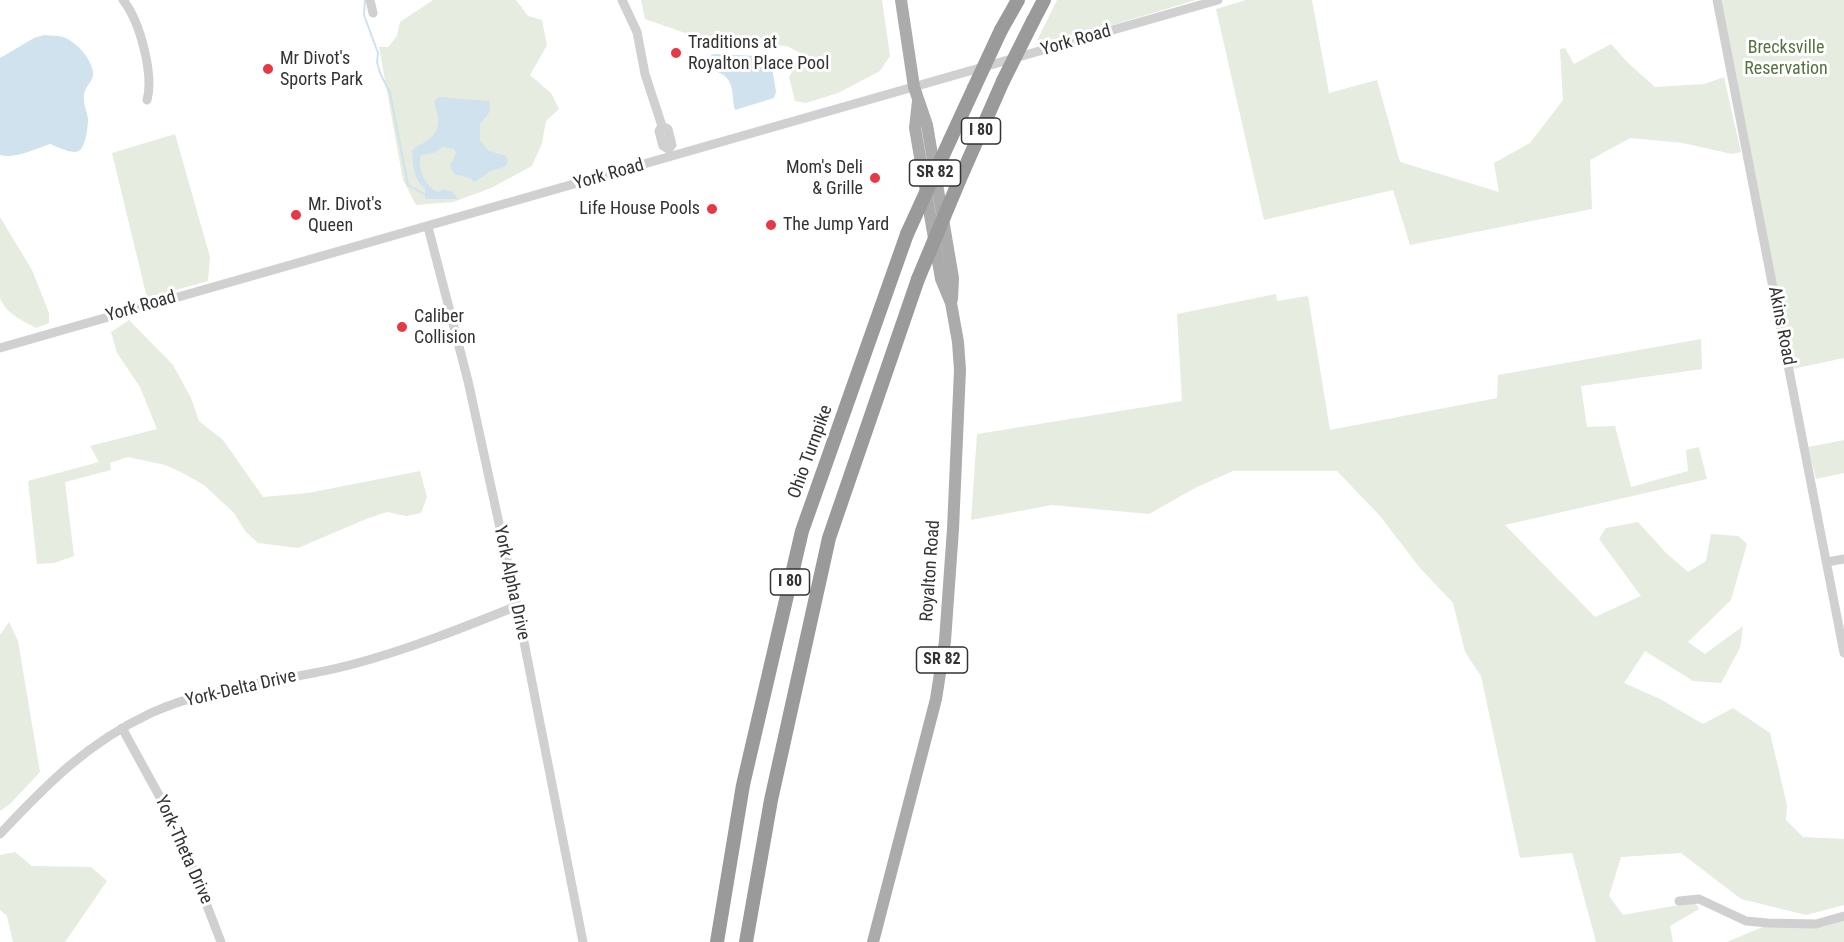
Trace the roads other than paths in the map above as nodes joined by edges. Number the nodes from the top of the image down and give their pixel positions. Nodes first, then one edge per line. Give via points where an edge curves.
1 (123, 0) edge
2 (370, 0) edge
3 (622, 0) edge
4 (901, 0) edge
5 (1018, 0) edge
6 (1044, 0) edge
7 (1218, 0) edge
8 (1717, 0) edge
9 (373, 13) dead end
10 (914, 87) junction
11 (147, 100) dead end
12 (669, 153) junction
13 (428, 227) junction
14 (0, 348) edge
15 (1844, 559) edge
16 (1827, 562) junction
17 (517, 606) junction
18 (1844, 653) edge
19 (122, 728) junction
20 (0, 834) edge
21 (1679, 901) dead end
22 (1844, 916) edge
23 (221, 942) edge
24 (583, 942) edge
25 (717, 942) edge
26 (746, 942) edge
27 (873, 942) edge

1 - 11 street via 134,15 141,37 149,80
2 - 9 street
3 - 12 street via 637,32 645,74 662,126 659,131
4 - 10 main road, Royalton Road / SR 82
5 - 25 highway, Ohio Turnpike / I 80, bridge via 908,234 802,531 743,785
6 - 26 highway, I 80, bridge via 1003,81 918,279 829,538 771,800
7 - 10 street, York Road
8 - 16 street, Akins Road
10 - 12 street, York Road
10 - 27 main road, Royalton Road / SR 82 via 927,125 953,278 951,303 960,370 945,641 936,699
12 - 13 street, York Road
13 - 14 street, York Road
13 - 17 street, York Alpha Drive via 463,358
15 - 16 street
16 - 18 street, Akins Road
17 - 19 street, York-Delta Drive via 423,643 349,665 182,702
17 - 24 street, York Alpha Drive
19 - 20 street, York-Delta Drive via 92,746 52,780
19 - 23 street, York-Theta Drive via 178,830
21 - 22 street via 1699,899 1746,921 1768,923 1816,924

